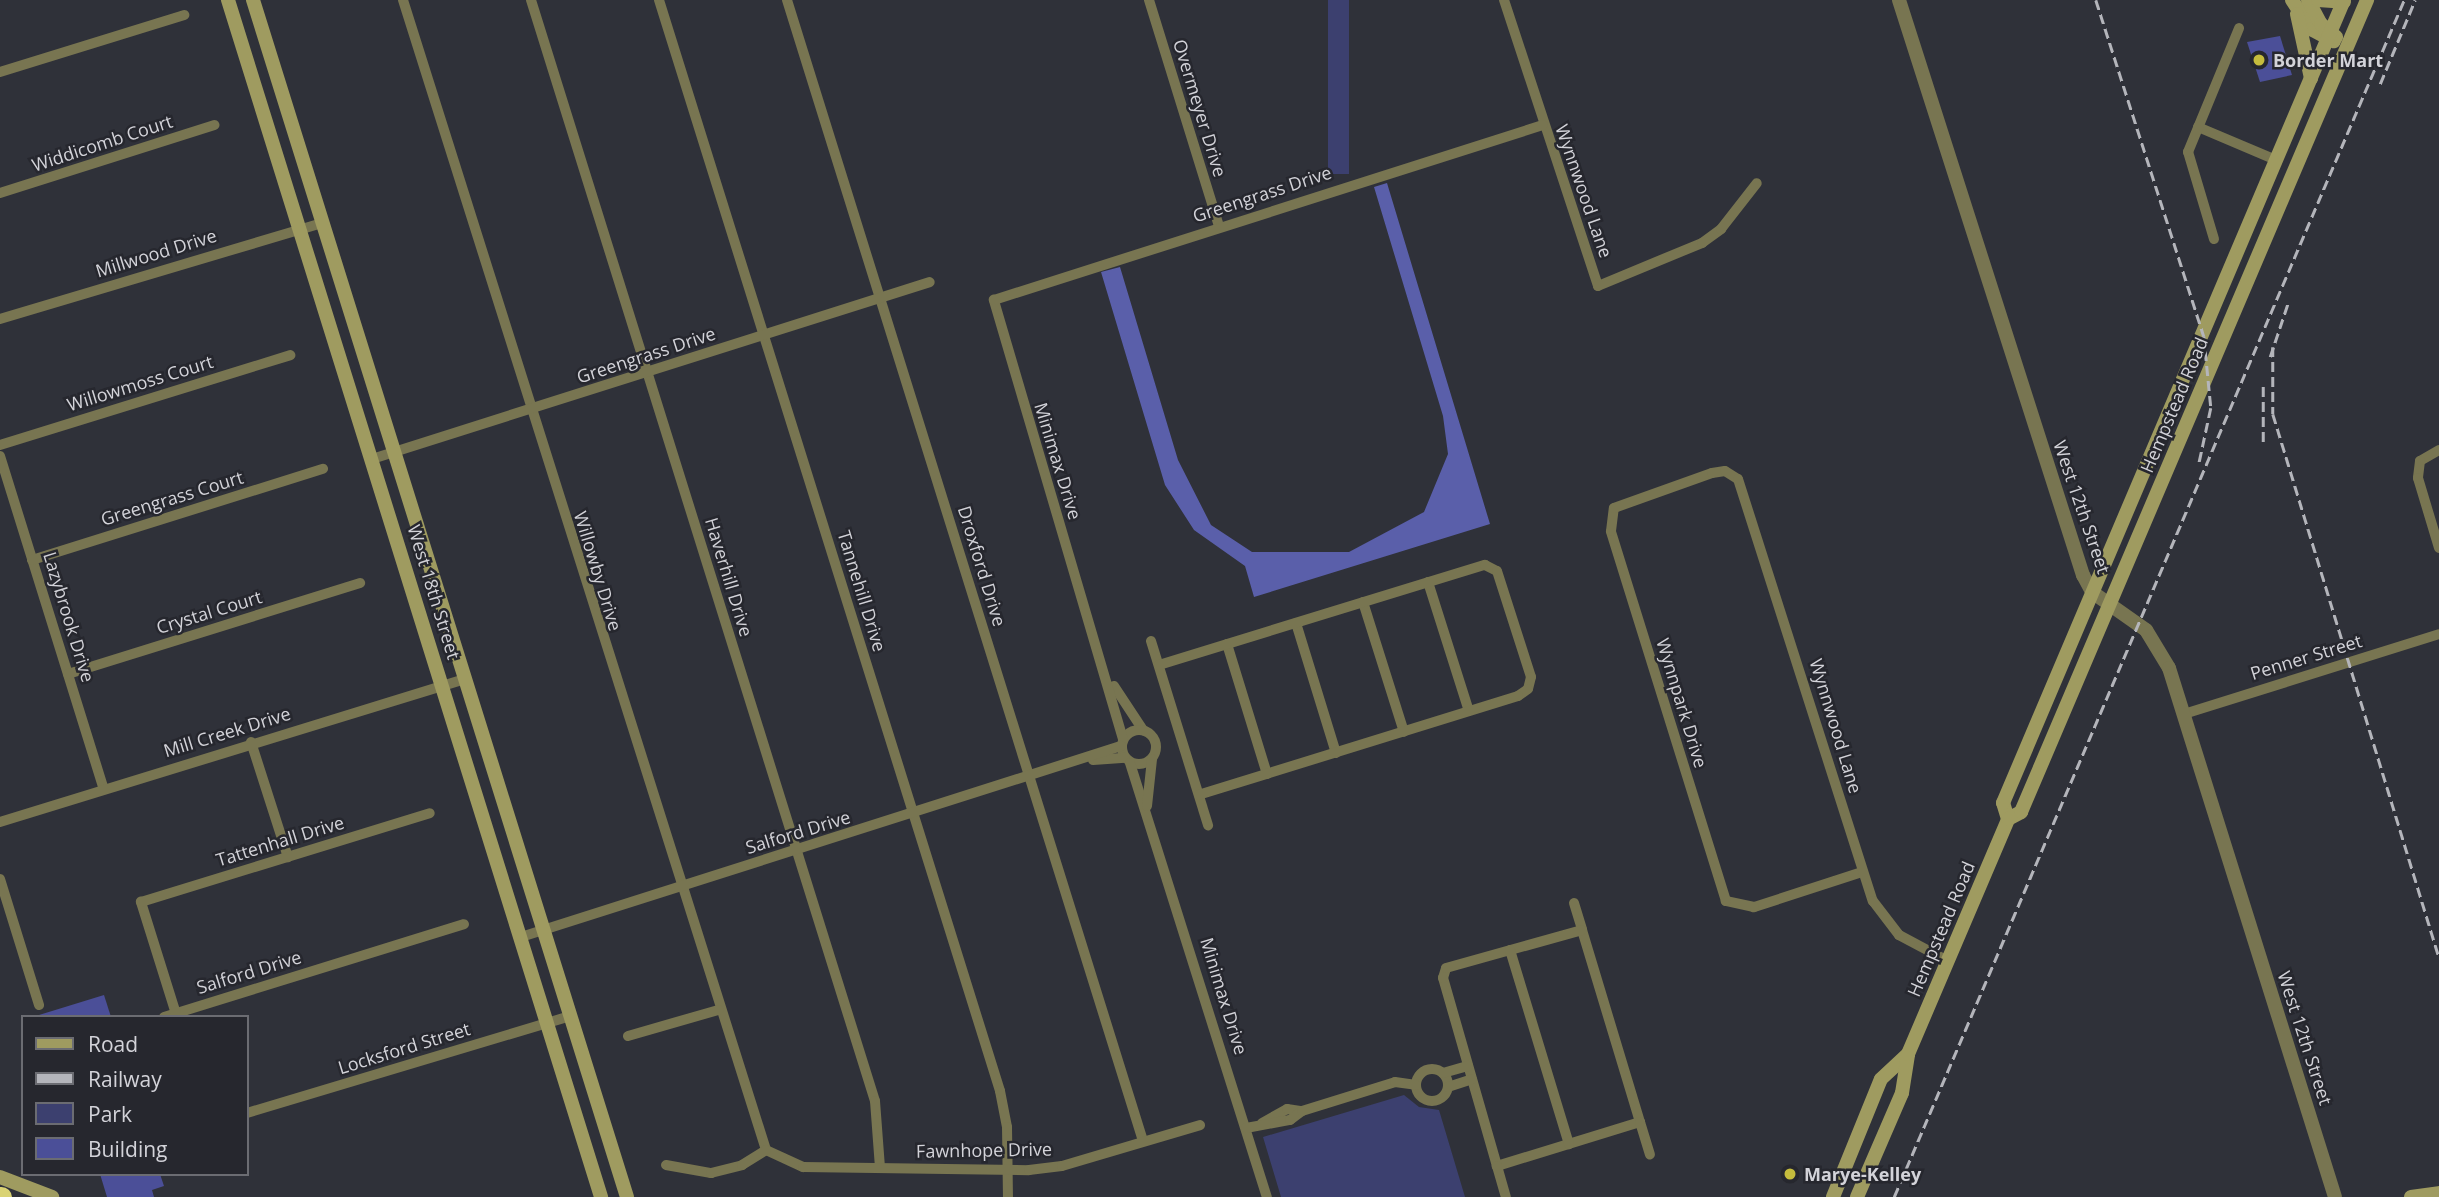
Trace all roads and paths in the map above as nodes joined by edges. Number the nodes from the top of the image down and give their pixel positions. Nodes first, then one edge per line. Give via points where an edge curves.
1 (228, 0) edge
2 (254, 0) edge
3 (403, 0) edge
4 (531, 0) edge
5 (659, 0) edge
6 (788, 0) edge
7 (1149, 0) edge
8 (1504, 0) edge
9 (1899, 0) edge
10 (2308, 0) edge
11 (2318, 0) edge
12 (2367, 0) edge
13 (2344, 1) edge
14 (2294, 7) edge
15 (184, 15) dead end
16 (2239, 28) dead end
17 (2328, 35) junction
18 (2345, 44) junction
19 (0, 72) edge
20 (2311, 78) junction
21 (282, 93) junction
22 (259, 100) junction
23 (215, 125) dead end
24 (1543, 125) junction
25 (2198, 127) junction
26 (2276, 160) junction
27 (1757, 183) dead end
28 (0, 193) edge
29 (323, 223) junction
30 (1219, 226) junction
31 (300, 230) junction
32 (2214, 239) dead end
33 (930, 282) dead end
34 (881, 298) junction
35 (994, 300) joint
36 (0, 319) edge
37 (2207, 330) junction
38 (764, 335) junction
39 (290, 355) dead end
40 (2213, 363) junction
41 (647, 373) junction
42 (2175, 401) junction
43 (2193, 409) junction
44 (530, 410) junction
45 (0, 445) edge
46 (2439, 450) edge
47 (394, 452) junction
48 (0, 456) edge
49 (372, 459) junction
50 (323, 469) dead end
51 (1614, 508) joint
52 (2439, 548) edge
53 (32, 560) junction
54 (429, 564) junction
55 (407, 571) junction
56 (1428, 582) junction
57 (360, 583) dead end
58 (2092, 592) junction
59 (1363, 602) junction
60 (2108, 604) junction
61 (1296, 623) junction
62 (2439, 634) edge
63 (1151, 641) dead end
64 (1227, 644) junction
65 (1159, 665) junction
66 (1105, 671) junction
67 (68, 674) junction
68 (465, 679) junction
69 (443, 686) junction
70 (1469, 711) junction
71 (2184, 714) junction
72 (1143, 730) junction
73 (1404, 732) junction
74 (251, 742) junction
75 (1122, 742) junction
76 (1336, 752) junction
77 (1152, 759) junction
78 (1087, 760) junction
79 (1128, 760) junction
80 (1267, 774) junction
81 (1030, 777) junction
82 (104, 789) junction
83 (1199, 796) junction
84 (504, 805) junction
85 (1147, 806) junction
86 (482, 812) junction
87 (430, 813) dead end
88 (913, 814) junction
89 (2008, 819) junction
90 (0, 822) edge
91 (1208, 825) dead end
92 (796, 851) junction
93 (288, 857) junction
94 (1863, 872) junction
95 (0, 879) edge
96 (680, 887) junction
97 (1574, 903) dead end
98 (4, 905) edge
99 (464, 924) dead end
100 (544, 930) junction
101 (1582, 930) junction
102 (521, 937) junction
103 (1510, 950) junction
104 (1948, 961) junction
105 (39, 1005) dead end
106 (718, 1010) junction
107 (176, 1015) edge
108 (571, 1016) junction
109 (548, 1023) junction
110 (628, 1037) dead end
111 (1908, 1054) junction
112 (1468, 1066) junction
113 (1443, 1073) junction
114 (1472, 1079) junction
115 (1416, 1085) junction
116 (1448, 1087) junction
117 (248, 1113) edge
118 (1640, 1122) junction
119 (1200, 1125) dead end
120 (1246, 1128) junction
121 (1143, 1142) junction
122 (1569, 1144) junction
123 (766, 1150) junction
124 (1650, 1154) dead end
125 (666, 1165) dead end
126 (1497, 1166) junction
127 (880, 1168) junction
128 (1008, 1170) junction
129 (0, 1177) edge
130 (2439, 1193) edge
131 (52, 1197) edge
132 (601, 1197) edge
133 (626, 1197) edge
134 (1008, 1197) edge
135 (1267, 1197) edge
136 (1506, 1197) edge
137 (1833, 1197) edge
138 (1857, 1197) edge
139 (2335, 1197) edge
140 (2411, 1197) edge

1 - 22 main road, West 18th Street
2 - 21 main road, West 18th Street
3 - 44 street, Willowby Drive
4 - 41 street, Haverhill Drive
5 - 38 street, Tannehill Drive
6 - 34 street, Droxford Drive
7 - 30 street, Overmeyer Drive
8 - 24 street, Wynnwood Lane
9 - 58 street, West 12th Street
10 - 17 main road
11 - 13 main road
12 - 18 main road, Hempstead Road
13 - 17 main road, Hempstead Road
14 - 17 main road
14 - 20 main road
15 - 19 street
16 - 25 street
17 - 18 main road
17 - 20 main road, Hempstead Road
18 - 40 main road, Hempstead Road
20 - 26 main road, Hempstead Road
21 - 22 main road
21 - 29 main road, West 18th Street
22 - 31 main road, West 18th Street
23 - 28 street, Widdicomb Court
24 - 27 street, Wynnwood Lane via 1598,286 1702,243 1721,229
24 - 30 street, Greengrass Drive
25 - 26 street
25 - 32 street via 2189,158
26 - 37 main road, Hempstead Road
29 - 31 street, Millwood Drive
29 - 47 main road, West 18th Street
30 - 35 street, Greengrass Drive
31 - 36 street, Millwood Drive
31 - 49 main road, West 18th Street
33 - 34 street, Greengrass Drive
34 - 38 street, Greengrass Drive
34 - 81 street, Droxford Drive
35 - 66 street, Minimax Drive
37 - 40 main road
37 - 42 main road, Hempstead Road
38 - 41 street, Greengrass Drive
38 - 88 street, Tannehill Drive
39 - 45 street, Willowmoss Court
40 - 43 main road, Hempstead Road
41 - 44 street, Greengrass Drive
41 - 92 street, Haverhill Drive
42 - 43 main road
42 - 58 main road, Hempstead Road
43 - 60 main road, Hempstead Road
44 - 47 street, Greengrass Drive
44 - 96 street, Willowby Drive
46 - 52 street via 2420,461
47 - 49 street, Greengrass Drive
47 - 54 main road, West 18th Street
48 - 53 street, Lazybrook Drive
49 - 55 main road, West 18th Street
50 - 53 street, Greengrass Court
51 - 94 street, Wynnwood Lane via 1712,473 1729,472 1744,489
51 - 94 street, Wynnpark Drive via 1611,531 1723,893 1732,906 1761,905
53 - 67 street, Lazybrook Drive
54 - 55 main road
54 - 68 main road, West 18th Street
55 - 69 main road, West 18th Street
56 - 59 street
56 - 70 street
56 - 70 street via 1492,566 1515,626 1531,677 1528,689
57 - 67 street, Crystal Court
58 - 60 street, West 12th Street
58 - 89 main road, Hempstead Road via 2003,803
59 - 61 street
59 - 73 street
60 - 71 street, West 12th Street via 2154,639
60 - 89 main road, Hempstead Road via 2021,811
61 - 64 street
61 - 76 street
62 - 71 street, Penner Street
63 - 65 street
64 - 65 street
64 - 80 street
65 - 83 street
66 - 72 street, Minimax Drive
66 - 75 street, Minimax Drive
67 - 82 street, Lazybrook Drive
68 - 69 street, Mill Creek Drive
68 - 84 main road, West 18th Street
69 - 74 street, Mill Creek Drive
69 - 86 main road, West 18th Street
70 - 73 street
71 - 139 street, West 12th Street
72 - 75 street, Salford Drive
72 - 77 street, Minimax Drive via 1155,741
73 - 76 street
74 - 82 street, Mill Creek Drive
74 - 93 street
75 - 78 street, Salford Drive
75 - 79 street, Minimax Drive
76 - 80 street
77 - 79 street, Salford Drive
77 - 85 street, Minimax Drive
78 - 79 street, Salford Drive
78 - 81 street, Salford Drive
79 - 85 street, Minimax Drive
80 - 83 street
81 - 88 street, Salford Drive
81 - 121 street, Droxford Drive
82 - 90 street, Mill Creek Drive
83 - 91 street
84 - 86 main road
84 - 100 main road, West 18th Street
85 - 120 street, Minimax Drive
86 - 102 main road, West 18th Street
87 - 93 street, Tattenhall Drive
88 - 92 street, Salford Drive
88 - 128 street, Tannehill Drive via 1000,1091
89 - 104 main road, Hempstead Road
92 - 96 street, Salford Drive
92 - 127 street, Haverhill Drive via 875,1101
93 - 107 street, Tattenhall Drive via 141,902
94 - 104 street, Wynnwood Lane via 1890,927
95 - 98 street
96 - 100 street, Salford Drive
96 - 106 street, Willowby Drive
97 - 101 street
98 - 105 street
99 - 107 street, Salford Drive
100 - 102 street, Salford Drive
100 - 108 main road, West 18th Street
101 - 103 street
101 - 118 street
102 - 109 main road, West 18th Street
103 - 112 street via 1446,968 1443,978
103 - 122 street
104 - 111 main road, Hempstead Road
106 - 110 street
106 - 123 street, Willowby Drive
108 - 109 street, Locksford Street
108 - 133 main road, West 18th Street
109 - 117 street, Locksford Street
109 - 132 main road, West 18th Street
111 - 137 main road, Hempstead Road via 1881,1079
111 - 138 main road, Hempstead Road via 1902,1093
112 - 113 street
112 - 114 street
113 - 115 street via 1428,1070
113 - 116 street
114 - 116 street
114 - 126 street
115 - 116 street via 1429,1101 1439,1100
115 - 120 street via 1395,1082 1302,1111 1274,1125
118 - 122 street
118 - 124 street
119 - 121 street, Fawnhope Drive
120 - 135 street, Minimax Drive
121 - 128 street, Fawnhope Drive via 1062,1167
122 - 126 street
123 - 125 street via 743,1165 712,1172
123 - 127 street, Fawnhope Drive via 803,1167
126 - 136 street
127 - 128 street, Fawnhope Drive
128 - 134 street, Tannehill Drive
129 - 131 main road
130 - 140 main road

